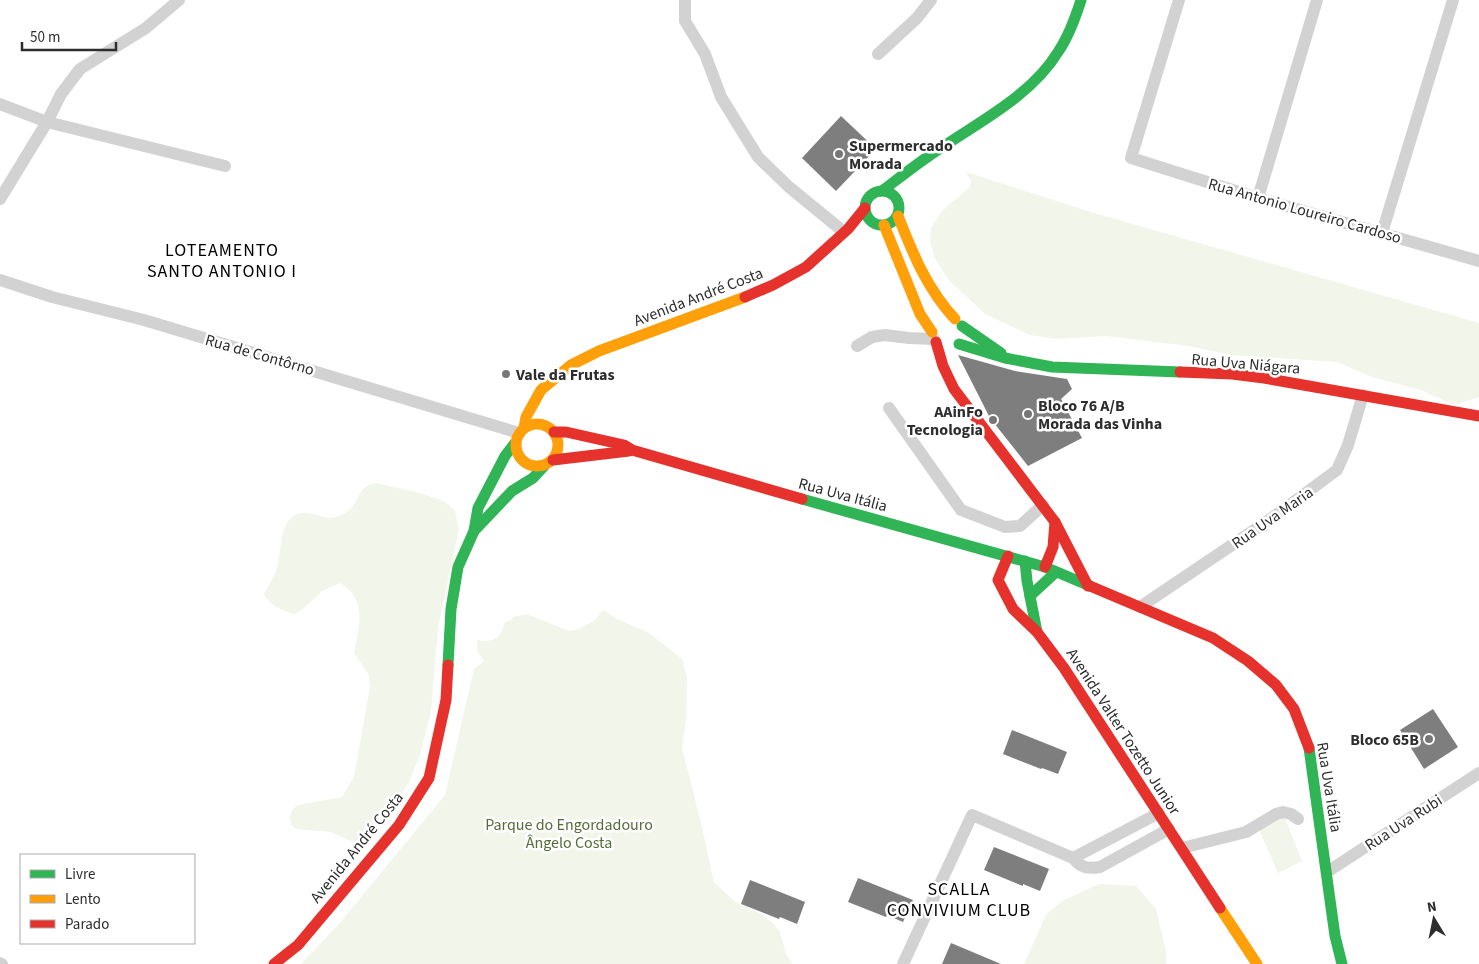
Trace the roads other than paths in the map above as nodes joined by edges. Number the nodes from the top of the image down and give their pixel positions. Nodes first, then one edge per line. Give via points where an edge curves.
1 (179, 0) edge
2 (685, 0) edge
3 (931, 0) edge
4 (1080, 0) edge
5 (1179, 0) edge
6 (1317, 0) edge
7 (1453, 0) edge
8 (878, 54) dead end
9 (0, 104) edge
10 (47, 122) junction
11 (225, 166) dead end
12 (909, 171) junction
13 (882, 191) junction
14 (1258, 198) junction
15 (0, 199) edge
16 (865, 208) junction
17 (898, 213) junction
18 (878, 224) junction
19 (846, 230) junction
20 (1382, 233) junction
21 (1479, 261) edge
22 (0, 280) edge
23 (958, 322) junction
24 (934, 338) junction
25 (857, 346) dead end
26 (954, 346) junction
27 (1008, 358) junction
28 (552, 380) junction
29 (1363, 395) junction
30 (965, 402) junction
31 (889, 408) dead end
32 (1479, 416) edge
33 (551, 430) junction
34 (519, 435) junction
35 (632, 450) junction
36 (549, 462) junction
37 (1044, 505) junction
38 (1055, 522) junction
39 (474, 531) junction
40 (977, 548) junction
41 (1008, 556) junction
42 (1025, 561) junction
43 (1050, 569) junction
44 (992, 572) junction
45 (1088, 586) junction
46 (1030, 596) junction
47 (1140, 607) junction
48 (1037, 632) junction
49 (1479, 773) edge
50 (1159, 813) junction
51 (1298, 819) dead end
52 (1169, 828) junction
53 (1182, 848) junction
54 (1073, 858) junction
55 (1327, 872) junction
56 (274, 964) edge
57 (903, 964) edge
58 (1257, 964) edge
59 (1342, 964) edge

1 - 10 street via 146,28 80,70 61,94
2 - 19 street via 685,21 705,54 721,97 758,157 788,187
3 - 8 street via 917,18
4 - 12 main road via 1065,42 1022,93
5 - 14 street, Rua Antonio Loureiro Cardoso via 1131,158
6 - 14 street
7 - 20 street
9 - 10 street
10 - 11 street
10 - 15 street
12 - 13 main road
12 - 17 main road
13 - 16 main road via 872,194
13 - 17 main road via 893,195 899,205
14 - 20 street, Rua Antonio Loureiro Cardoso
16 - 18 main road
16 - 19 main road, Avenida André Costa
17 - 18 main road via 894,220
17 - 23 main road, Rua Uva Niágara via 921,274 940,304
18 - 19 main road, Avenida André Costa
18 - 24 main road
19 - 28 main road, Avenida André Costa via 806,267 773,285 599,350
20 - 21 street, Rua Antonio Loureiro Cardoso
22 - 34 street, Rua de Contôrno via 163,326
23 - 24 main road via 945,318 940,320 934,328
23 - 26 main road via 963,335
23 - 27 main road, Rua Uva Niágara
24 - 25 street via 884,335 872,337
24 - 26 main road via 944,348
24 - 30 main road via 940,361
26 - 27 main road, Rua Uva Niágara
26 - 30 main road via 954,369 964,390
27 - 29 main road, Rua Uva Niágara via 1052,367 1248,376
28 - 33 main road via 544,398
28 - 34 main road, Avenida André Costa via 541,390
29 - 32 main road, Rua Uva Niágara
29 - 47 street, Rua Uva Maria via 1337,470
30 - 37 main road
31 - 37 street via 961,510 1005,527 1020,526
33 - 34 main road via 541,424 532,425
33 - 35 main road, Rua Uva Itália via 624,445
33 - 36 main road via 558,446
34 - 36 main road via 517,454 524,462 534,467
34 - 39 main road, Avenida André Costa via 478,508
35 - 36 main road, Rua Uva Itália
35 - 40 main road, Rua Uva Itália
36 - 39 main road, Avenida André Costa via 533,478 512,491
37 - 38 main road
38 - 43 main road
38 - 45 main road
39 - 56 main road, Avenida André Costa via 458,566 451,609 446,700 429,778 399,825 298,945
40 - 41 main road, Rua Uva Itália
40 - 44 main road, Avenida Valter Tozetto Junior
41 - 42 main road, Rua Uva Itália
41 - 44 main road
42 - 43 main road, Rua Uva Itália
42 - 46 main road, Avenida Valter Tozetto Junior
43 - 45 main road, Rua Uva Itália
43 - 46 main road
44 - 48 main road, Avenida Valter Tozetto Junior via 1013,610
45 - 47 main road, Rua Uva Itália
46 - 48 main road, Avenida Valter Tozetto Junior
47 - 55 main road, Rua Uva Itália via 1213,638 1248,661 1276,685 1294,709 1309,745
48 - 50 main road, Avenida Valter Tozetto Junior
49 - 55 street, Rua Uva Rubi
50 - 52 main road, Avenida Valter Tozetto Junior
50 - 54 street
51 - 53 street via 1283,812 1246,832
52 - 53 main road, Avenida Valter Tozetto Junior
52 - 54 street via 1100,867 1088,869
53 - 58 main road, Avenida Valter Tozetto Junior
54 - 57 street via 972,815
55 - 59 main road, Rua Uva Itália

